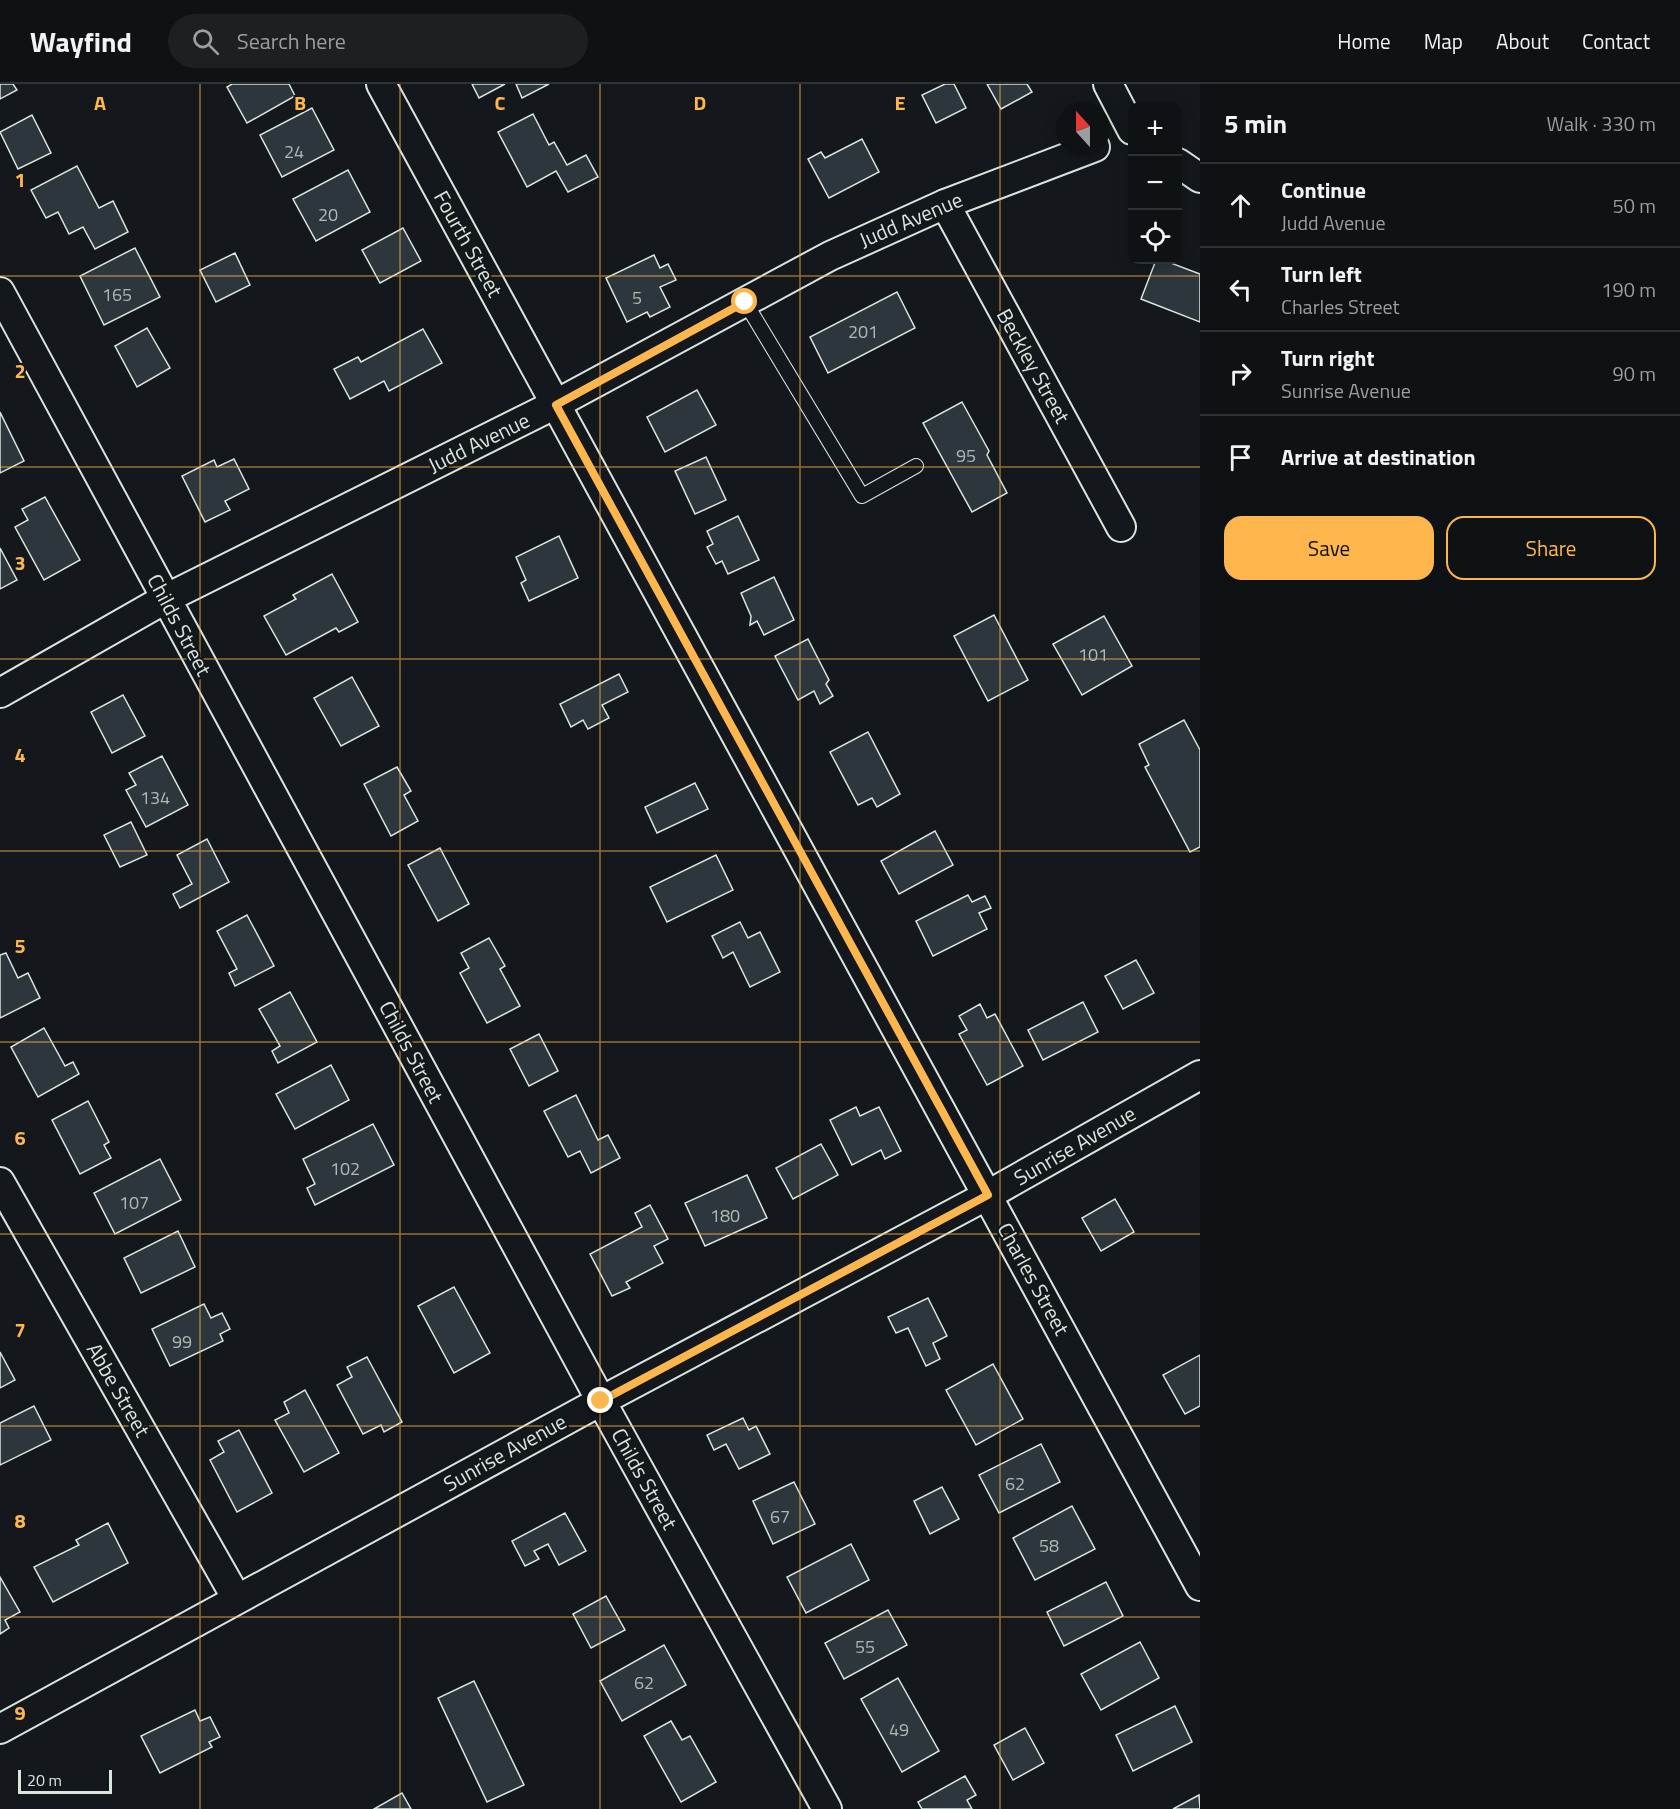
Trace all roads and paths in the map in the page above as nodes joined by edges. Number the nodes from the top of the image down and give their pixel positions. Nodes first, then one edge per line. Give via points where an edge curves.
1 (381, 84) edge
2 (1108, 84) edge
3 (1128, 123) edge
4 (1128, 133) edge
5 (1110, 141) edge
6 (1071, 156) edge
7 (1182, 166) edge
8 (1200, 178) edge
9 (945, 204) junction
10 (1, 297) edge
11 (745, 302) junction
12 (556, 405) junction
13 (916, 466) dead end
14 (1121, 527) dead end
15 (165, 598) junction
16 (0, 693) edge
17 (1200, 1075) edge
18 (0, 1182) edge
19 (988, 1195) junction
20 (601, 1401) junction
21 (1200, 1586) edge
22 (237, 1599) junction
23 (0, 1729) edge
24 (827, 1809) edge

1 - 12 street, Fourth Street
2 - 3 street
4 - 5 street
6 - 9 street, Judd Avenue
7 - 8 street
9 - 11 street, Judd Avenue via 830,256
9 - 14 street, Beckley Street
10 - 15 street, Childs Street
11 - 12 street, Judd Avenue
11 - 13 lane via 862,496
12 - 15 street, Judd Avenue
12 - 19 street, Charles Street
15 - 16 street, Judd Avenue
15 - 20 street, Childs Street
17 - 19 street, Sunrise Avenue
18 - 22 street, Abbe Street
19 - 20 street, Sunrise Avenue
19 - 21 street, Charles Street
20 - 22 street, Sunrise Avenue
20 - 24 street, Childs Street
22 - 23 street, Sunrise Avenue

